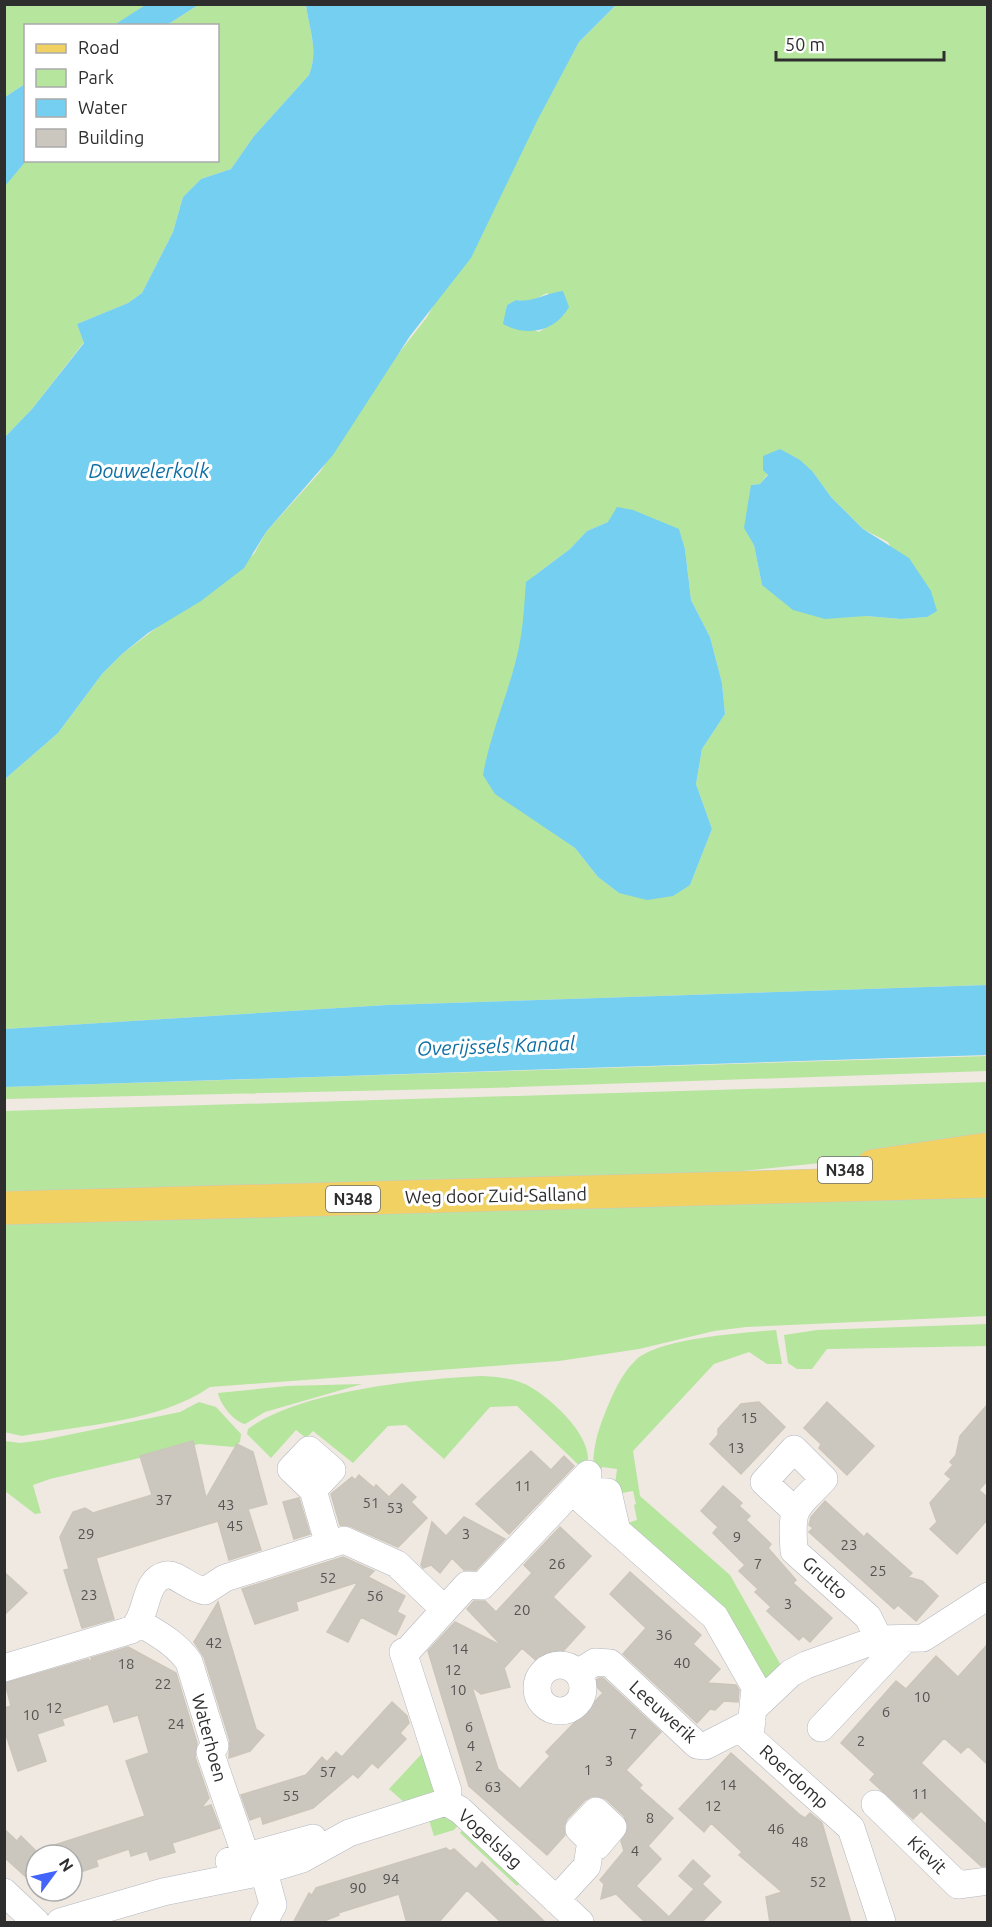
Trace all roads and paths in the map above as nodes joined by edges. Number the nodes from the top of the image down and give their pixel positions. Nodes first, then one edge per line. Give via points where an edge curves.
1 (987, 1149) edge
2 (987, 1181) edge
3 (702, 1190) junction
4 (4, 1208) edge
5 (314, 1490) dead end
6 (794, 1510) dead end
7 (329, 1545) junction
8 (987, 1596) edge
9 (444, 1609) junction
10 (140, 1623) junction
11 (891, 1640) junction
12 (8, 1662) edge
13 (578, 1673) dead end
14 (753, 1715) junction
15 (821, 1728) dead end
16 (446, 1802) junction
17 (874, 1804) dead end
18 (591, 1840) dead end
19 (255, 1863) junction
20 (987, 1881) edge
21 (4, 1892) edge
22 (556, 1900) junction
23 (36, 1923) edge
24 (60, 1923) edge
25 (264, 1923) edge
26 (580, 1923) edge
27 (882, 1923) edge

1 - 3 main road, N348
2 - 3 main road, Weg door Zuid-Salland / N348
3 - 4 main road, Weg door Zuid-Salland / N348
5 - 7 street
6 - 11 street, Grutto via 794,1551
7 - 9 street via 344,1540 397,1564
7 - 10 street via 225,1578 205,1591 166,1575 149,1592
8 - 11 street via 923,1638
9 - 14 street, Roerdomp via 467,1585 482,1586 578,1485 617,1531 716,1617 755,1687
9 - 16 street, Roerdomp via 403,1652 448,1791
10 - 12 street via 131,1630
10 - 19 street, Waterhoen via 165,1638 189,1662 215,1746 210,1752
11 - 14 street via 837,1653 791,1673
11 - 15 street
13 - 14 street, Leeuwerik via 595,1662 610,1663 697,1745 705,1746
14 - 27 street, Roerdomp via 750,1738 850,1828
16 - 19 street, Vogelslag via 349,1833 315,1854
16 - 22 street, Vogelslag via 460,1810
17 - 20 street, Kievit via 958,1885
18 - 22 street via 587,1866
19 - 24 street, Vogelslag
19 - 25 street via 273,1905
21 - 23 street
22 - 26 street, Vogelslag

